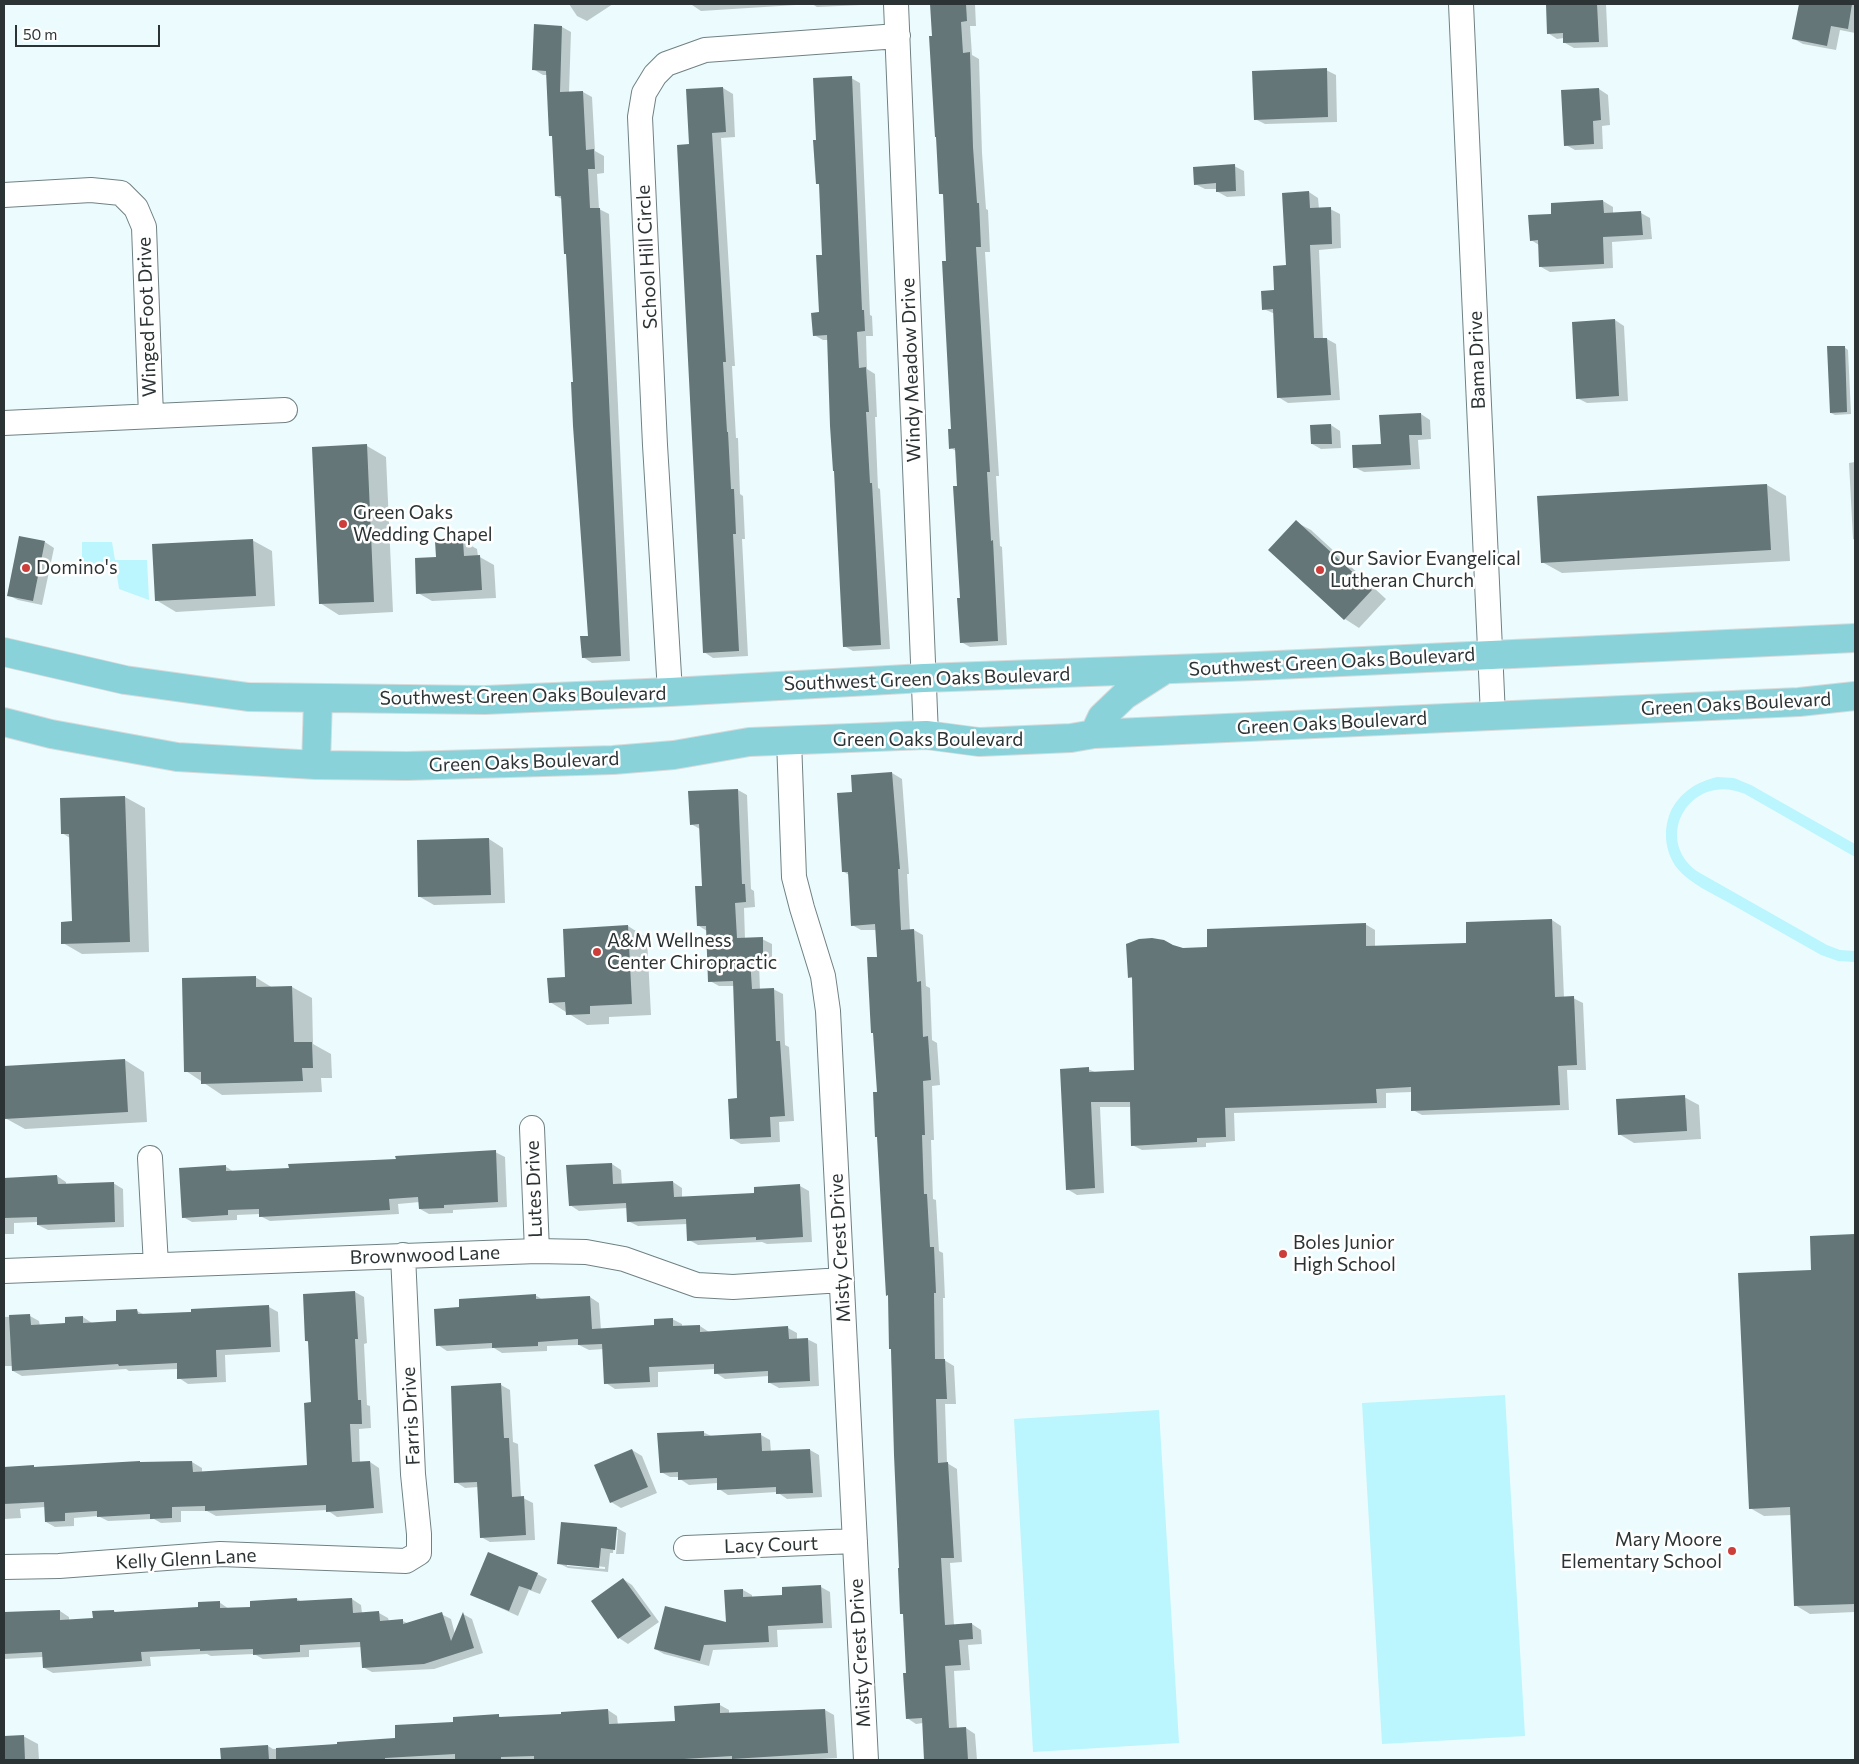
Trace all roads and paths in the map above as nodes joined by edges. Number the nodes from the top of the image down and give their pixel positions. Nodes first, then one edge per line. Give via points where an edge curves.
1 (896, 4) edge
2 (1461, 4) edge
3 (898, 36) junction
4 (4, 195) edge
5 (285, 410) dead end
6 (151, 416) junction
7 (4, 423) edge
8 (1855, 638) edge
9 (4, 652) edge
10 (1490, 654) junction
11 (1166, 669) junction
12 (924, 678) junction
13 (670, 692) junction
14 (1855, 696) edge
15 (318, 699) junction
16 (1493, 716) junction
17 (4, 722) edge
18 (1094, 734) junction
19 (926, 735) junction
20 (789, 740) junction
21 (316, 766) junction
22 (532, 1128) dead end
23 (150, 1158) dead end
24 (536, 1251) junction
25 (403, 1256) junction
26 (156, 1265) junction
27 (4, 1271) edge
28 (842, 1280) junction
29 (855, 1541) junction
30 (686, 1548) dead end
31 (398, 1561) joint
32 (4, 1567) edge
33 (866, 1760) edge

1 - 3 street, Windy Meadow Drive
2 - 10 street, Bama Drive
3 - 12 street, Windy Meadow Drive
3 - 13 street, School Hill Circle via 705,50 666,64 655,74 644,93 640,117
4 - 6 street, Winged Foot Drive via 91,190 121,193 136,208 144,227
5 - 6 street
6 - 7 street
8 - 10 main road, Southwest Green Oaks Boulevard
9 - 15 main road, Southwest Green Oaks Boulevard via 125,680 248,697
10 - 11 main road, Southwest Green Oaks Boulevard
10 - 16 street, Bama Drive
11 - 12 main road, Southwest Green Oaks Boulevard
11 - 18 main road via 1125,695 1102,718
12 - 13 main road, Southwest Green Oaks Boulevard
12 - 19 street, Windy Meadow Drive
13 - 15 main road, Southwest Green Oaks Boulevard via 485,700
14 - 16 main road, Green Oaks Boulevard via 1799,702
15 - 21 main road
16 - 18 main road, Green Oaks Boulevard
17 - 21 main road, Green Oaks Boulevard via 177,757
18 - 19 main road, Green Oaks Boulevard via 979,742
19 - 20 main road, Green Oaks Boulevard
20 - 21 main road, Green Oaks Boulevard via 749,742 674,755 613,760
20 - 28 street, Misty Crest Drive via 794,877 823,976 828,1011
22 - 24 street, Lutes Drive
23 - 26 street
24 - 25 street, Brownwood Lane
24 - 28 street, Brownwood Lane via 586,1252 624,1259 696,1284 733,1287
25 - 26 street, Brownwood Lane
25 - 31 street, Farris Drive via 413,1474 419,1534 418,1553 406,1561
26 - 27 street, Brownwood Lane
28 - 29 street, Misty Crest Drive
29 - 30 street, Lacy Court
29 - 33 street, Misty Crest Drive
31 - 32 street, Kelly Glenn Lane via 220,1554

